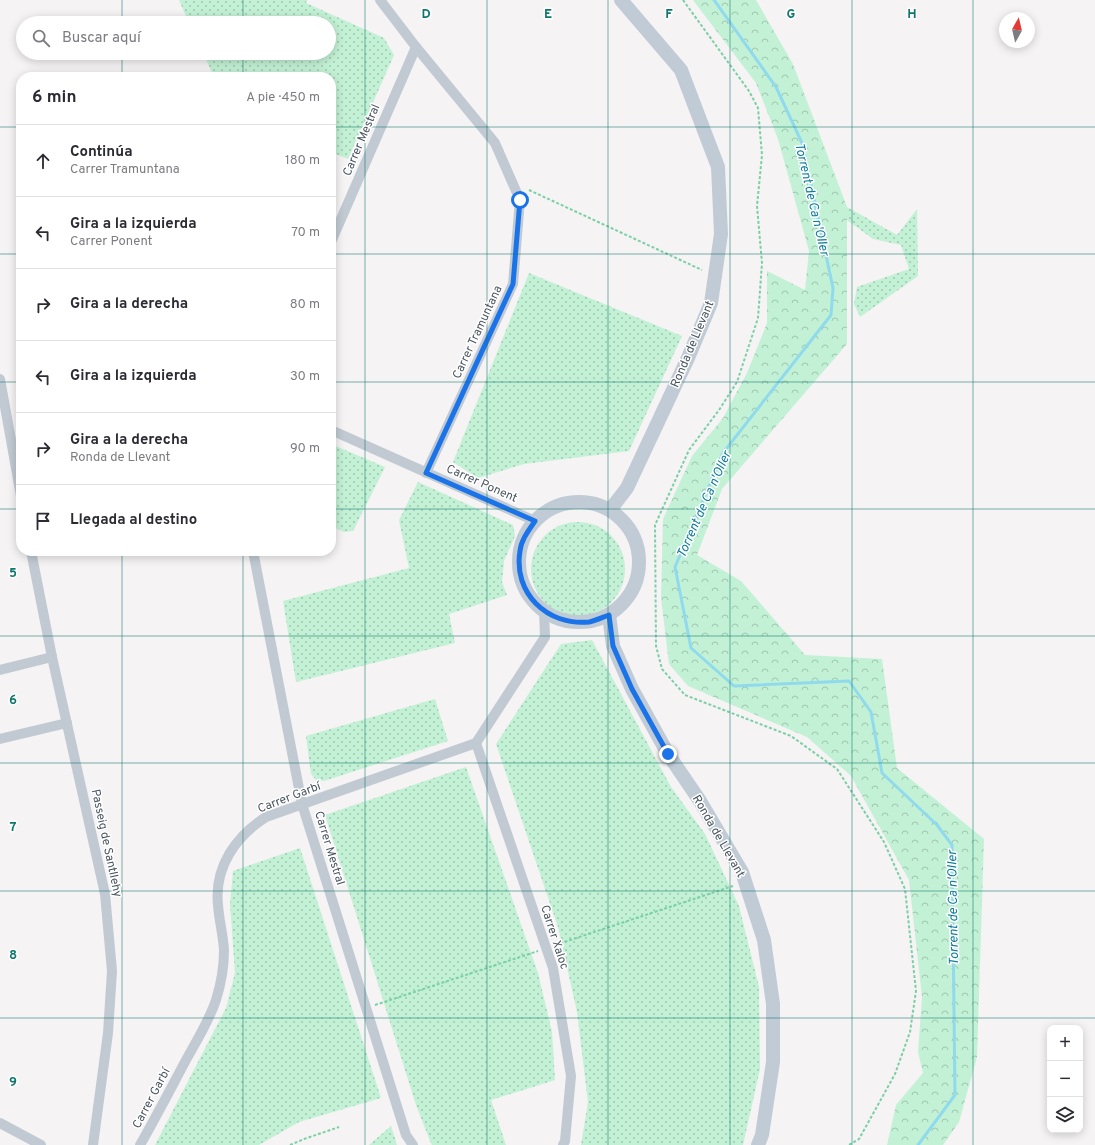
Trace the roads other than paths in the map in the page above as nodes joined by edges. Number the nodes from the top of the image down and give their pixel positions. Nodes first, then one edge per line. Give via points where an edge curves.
1 (380, 0) edge
2 (621, 0) edge
3 (416, 47) junction
4 (336, 231) edge
5 (0, 379) edge
6 (336, 432) edge
7 (16, 468) edge
8 (426, 473) junction
9 (610, 510) junction
10 (535, 521) junction
11 (33, 556) edge
12 (254, 556) edge
13 (544, 611) junction
14 (609, 615) junction
15 (52, 657) junction
16 (0, 670) edge
17 (67, 723) junction
18 (0, 738) edge
19 (476, 743) junction
20 (302, 804) junction
21 (4, 1125) edge
22 (41, 1145) edge
23 (93, 1145) edge
24 (140, 1145) edge
25 (413, 1145) edge
26 (563, 1145) edge
27 (758, 1145) edge

1 - 3 street, Carrer Tramuntana
2 - 9 main road, Ronda de Llevant via 681,70 718,167 721,234 711,303 627,488
3 - 4 street, Carrer Mestral
3 - 8 street, Carrer Tramuntana via 495,143 520,200 513,284
5 - 7 street
6 - 8 street, Carrer Ponent
8 - 10 street, Carrer Ponent
9 - 10 main road via 591,503 571,502 551,509
9 - 14 main road via 620,517 633,534 640,556 638,577 623,604
10 - 13 main road via 524,538 520,551 520,572 524,587
11 - 15 street, Passeig de Santllehy
12 - 20 street, Carrer Mestral
13 - 14 main road via 564,620 589,622
13 - 19 street via 545,638
14 - 27 main road, Ronda de Llevant via 613,646 632,689 668,754 700,801 742,872 764,940 773,1004 773,1062 762,1135
15 - 16 street
15 - 17 street, Passeig de Santllehy
17 - 18 street
17 - 23 street, Passeig de Santllehy via 105,894 112,971 108,1033
19 - 20 street, Carrer Garbí
19 - 26 street, Carrer Xaloc via 553,968 571,1076
20 - 24 street, Carrer Garbí via 266,817 253,825 234,844 227,858 221,872 218,891 224,951 221,983 206,1024
20 - 25 street, Carrer Mestral via 406,1135
21 - 22 street

